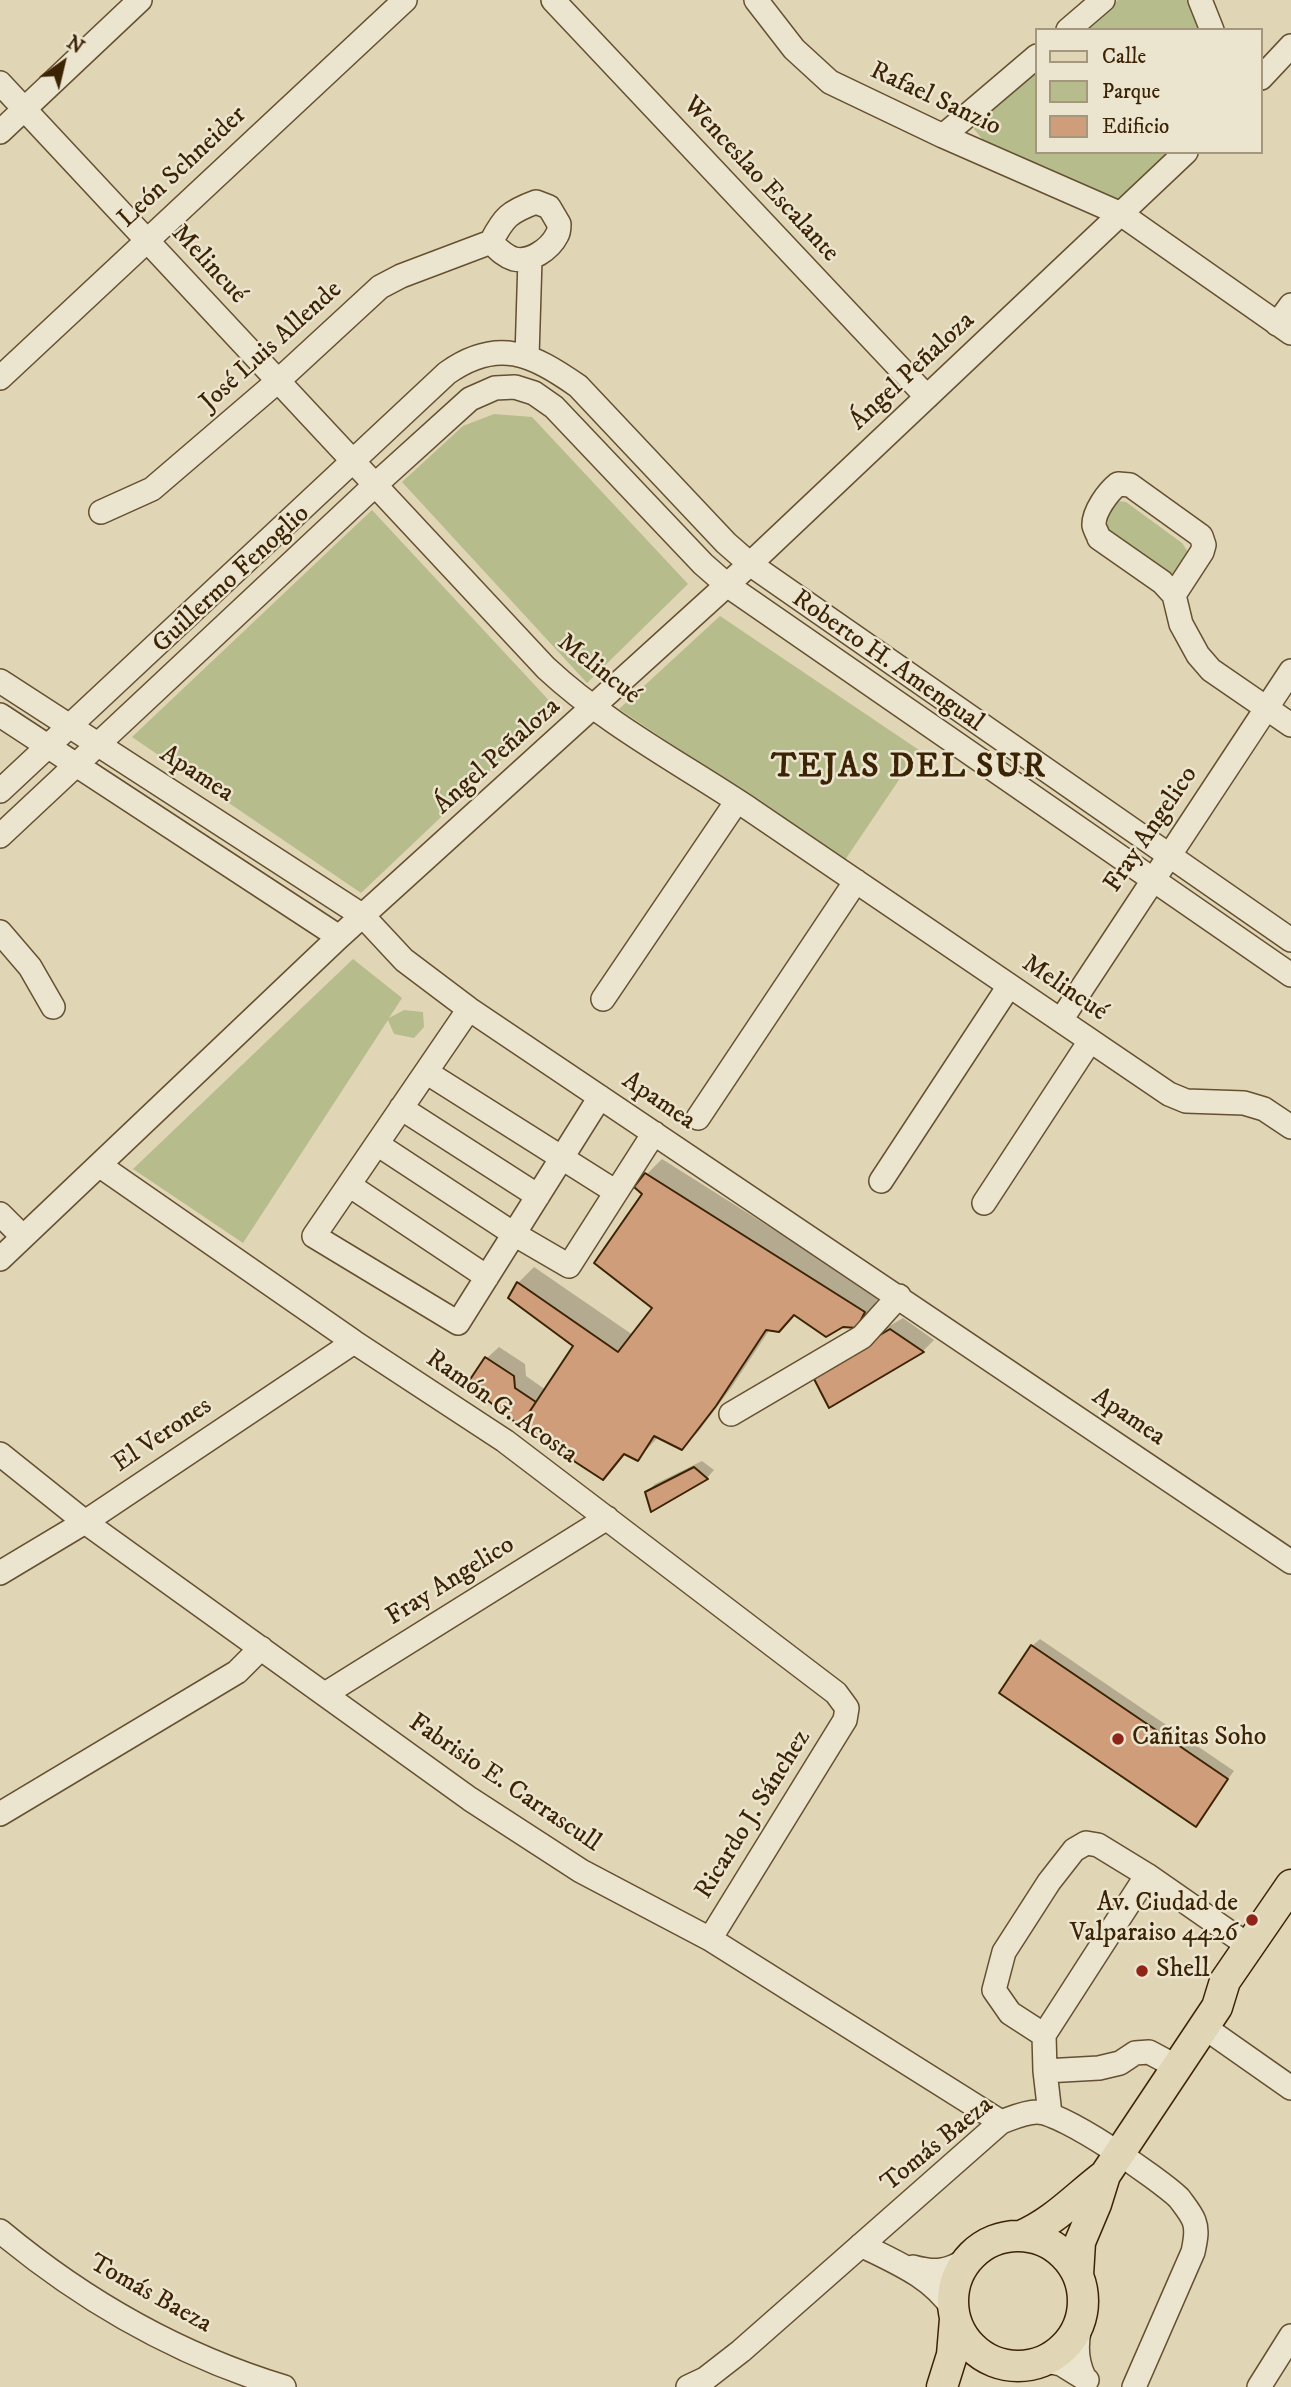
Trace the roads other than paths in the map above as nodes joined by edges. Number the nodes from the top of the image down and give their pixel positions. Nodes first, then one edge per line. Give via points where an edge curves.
1 (141, 0) edge
2 (405, 0) edge
3 (553, 0) edge
4 (756, 0) edge
5 (1103, 0) edge
6 (1200, 0) edge
7 (1070, 28) edge
8 (1211, 28) edge
9 (1291, 46) edge
10 (1036, 57) edge
11 (1263, 76) edge
12 (0, 83) edge
13 (24, 109) junction
14 (0, 132) edge
15 (943, 136) junction
16 (1184, 154) edge
17 (1121, 214) junction
18 (147, 240) junction
19 (491, 242) junction
20 (530, 259) junction
21 (1291, 305) edge
22 (1284, 328) edge
23 (521, 356) junction
24 (0, 379) edge
25 (278, 381) junction
26 (515, 387) joint
27 (927, 397) junction
28 (353, 460) junction
29 (375, 485) junction
30 (101, 512) dead end
31 (750, 564) junction
32 (727, 585) junction
33 (1174, 595) junction
34 (1291, 671) edge
35 (0, 681) edge
36 (594, 708) junction
37 (1266, 709) junction
38 (0, 715) edge
39 (1291, 725) edge
40 (69, 726) junction
41 (97, 744) junction
42 (47, 746) junction
43 (76, 764) junction
44 (0, 791) edge
45 (737, 801) junction
46 (0, 836) edge
47 (1169, 855) junction
48 (1152, 880) junction
49 (856, 881) junction
50 (363, 916) junction
51 (0, 932) edge
52 (340, 937) junction
53 (1291, 940) edge
54 (1291, 975) edge
55 (1009, 986) junction
56 (603, 999) dead end
57 (53, 1007) dead end
58 (469, 1009) junction
59 (1061, 1020) junction
60 (1090, 1041) junction
61 (426, 1072) junction
62 (600, 1097) junction
63 (401, 1108) junction
64 (698, 1118) dead end
65 (1291, 1127) edge
66 (654, 1133) junction
67 (377, 1144) junction
68 (563, 1157) junction
69 (99, 1166) junction
70 (881, 1181) dead end
71 (349, 1185) junction
72 (616, 1192) junction
73 (538, 1196) junction
74 (984, 1203) dead end
75 (0, 1214) edge
76 (514, 1234) junction
77 (23, 1237) junction
78 (0, 1259) edge
79 (487, 1277) junction
80 (899, 1296) junction
81 (354, 1342) junction
82 (731, 1414) dead end
83 (0, 1454) edge
84 (607, 1518) junction
85 (85, 1522) junction
86 (1291, 1562) edge
87 (0, 1573) edge
88 (261, 1648) junction
89 (325, 1694) junction
90 (845, 1720) joint
91 (0, 1814) edge
92 (1147, 1875) junction
93 (1291, 1885) edge
94 (1291, 1916) edge
95 (710, 1939) junction
96 (1249, 1946) junction
97 (1210, 2017) junction
98 (1044, 2035) junction
99 (1177, 2067) junction
100 (1045, 2071) junction
101 (1291, 2088) edge
102 (1050, 2114) junction
103 (1001, 2122) junction
104 (1113, 2165) junction
105 (0, 2231) edge
106 (1021, 2236) junction
107 (861, 2245) junction
108 (966, 2260) junction
109 (898, 2263) junction
110 (1078, 2275) junction
111 (954, 2314) junction
112 (1082, 2315) junction
113 (1291, 2336) edge
114 (1041, 2362) junction
115 (1090, 2382) edge
116 (284, 2387) edge
117 (688, 2387) edge
118 (942, 2387) edge
119 (993, 2387) edge
120 (1134, 2387) edge
121 (1259, 2387) edge

1 - 13 street
2 - 18 street, León Schneider
3 - 27 street, Wenceslao Escalante
4 - 15 street, Rafael Sanzio via 794,49 830,82
5 - 7 street
6 - 8 street
9 - 11 street
10 - 15 street
12 - 13 street, Melincué
13 - 14 street
13 - 18 street, Melincué
15 - 17 street, Rafael Sanzio
16 - 17 street, Ángel Peñaloza
17 - 22 street, Rafael Sanzio
17 - 27 street, Ángel Peñaloza
18 - 24 street, León Schneider
18 - 25 street, Melincué
19 - 20 street via 506,256
19 - 20 street via 502,220 513,211 536,202 550,207 559,223 557,235
19 - 25 street, José Luis Allende via 380,287
20 - 23 street
21 - 22 street
23 - 28 street, Guillermo Fenoglio via 492,353 466,360
23 - 31 street, Roberto H. Amengual via 578,386
25 - 28 street, Melincué
25 - 30 street, José Luis Allende via 152,489
26 - 29 street, Guillermo Fenoglio via 495,388 470,399
26 - 32 street, Roberto H. Amengual via 554,407
27 - 31 street, Ángel Peñaloza
28 - 29 street, Melincué
28 - 40 street, Guillermo Fenoglio
29 - 36 street, Melincué via 546,667
29 - 41 street, Guillermo Fenoglio
31 - 32 street, Ángel Peñaloza
31 - 47 street, Roberto H. Amengual
32 - 36 street, Ángel Peñaloza
32 - 48 street, Roberto H. Amengual
33 - 33 street via 1099,538 1096,516 1109,490 1118,484 1130,485 1201,536 1202,552
33 - 37 street via 1181,624 1198,654 1211,670
34 - 37 street, Fray Angelico
35 - 40 street, Apamea
36 - 45 street, Melincué
36 - 50 street, Ángel Peñaloza
37 - 39 street
37 - 47 street, Fray Angelico
38 - 42 street
40 - 41 street, Apamea
40 - 42 street, Guillermo Fenoglio
41 - 43 street, Guillermo Fenoglio
41 - 50 street, Apamea
42 - 43 street
42 - 44 street, Guillermo Fenoglio
43 - 46 street, Guillermo Fenoglio
43 - 52 street
45 - 49 street, Melincué
45 - 56 street
47 - 48 street, Fray Angelico
47 - 53 street, Roberto H. Amengual
48 - 54 street, Roberto H. Amengual
48 - 59 street, Fray Angelico
49 - 55 street, Melincué
49 - 64 street
50 - 52 street, Ángel Peñaloza
50 - 58 street, Apamea via 404,960
51 - 57 street via 30,967
52 - 69 street, Ángel Peñaloza
55 - 59 street, Melincué
55 - 70 street
58 - 61 street
58 - 62 street, Apamea
59 - 60 street, Melincué
60 - 65 street, Melincué via 1169,1094 1186,1101 1264,1108
60 - 74 street
61 - 63 street
61 - 68 street
62 - 66 street, Apamea
62 - 68 street
63 - 67 street
63 - 73 street
66 - 72 street
66 - 80 street, Apamea
67 - 71 street
67 - 76 street
68 - 72 street
68 - 73 street
69 - 77 street, Ángel Peñaloza
69 - 81 street, Ramón G. Acosta
71 - 79 street
71 - 79 street via 314,1236 458,1324
72 - 76 street via 569,1266
73 - 76 street
75 - 77 street
76 - 79 street
77 - 78 street, Ángel Peñaloza
80 - 82 street via 862,1337
80 - 86 street, Apamea
81 - 84 street, Ramón G. Acosta via 505,1441
81 - 85 street, El Verones
83 - 85 street, Fabrisio E. Carrascull
84 - 89 street, Fray Angelico
84 - 90 street, Ramón G. Acosta via 836,1693 847,1708
85 - 87 street, El Verones
85 - 88 street, Fabrisio E. Carrascull
88 - 89 street, Fabrisio E. Carrascull
88 - 91 street via 237,1672
89 - 95 street, Fabrisio E. Carrascull via 470,1799 581,1871
90 - 95 street, Ricardo J. Sánchez
92 - 96 street
92 - 98 street
92 - 98 street via 1098,1845 1086,1843 1074,1850 1049,1882 1004,1952 994,1990 1010,2013
93 - 96 main road
94 - 97 main road via 1240,1990
95 - 103 street, Fabrisio E. Carrascull
96 - 97 main road via 1225,1981
97 - 99 main road
97 - 101 street
98 - 100 street
99 - 100 street via 1149,2052 1099,2068
99 - 104 main road
100 - 102 street
102 - 103 street, Tomás Baeza via 1024,2114
102 - 104 street via 1077,2127
103 - 107 street, Tomás Baeza
104 - 106 main road via 1055,2217
104 - 110 main road via 1080,2242
104 - 120 street via 1178,2197 1194,2222 1196,2236 1188,2265
105 - 116 street, Tomás Baeza via 82,2292 138,2326 233,2370
106 - 108 main road via 991,2241
106 - 110 main road via 1042,2240 1059,2251
107 - 109 street
107 - 117 street, Tomás Baeza via 741,2351
108 - 109 street via 940,2272
108 - 111 main road via 956,2278
109 - 111 street via 931,2283
110 - 112 main road
111 - 114 main road via 963,2338 981,2356 1016,2367
111 - 118 main road via 952,2355
112 - 114 main road via 1069,2342
112 - 115 street via 1076,2347 1079,2366
113 - 121 street
114 - 115 street via 1061,2364
114 - 119 main road

